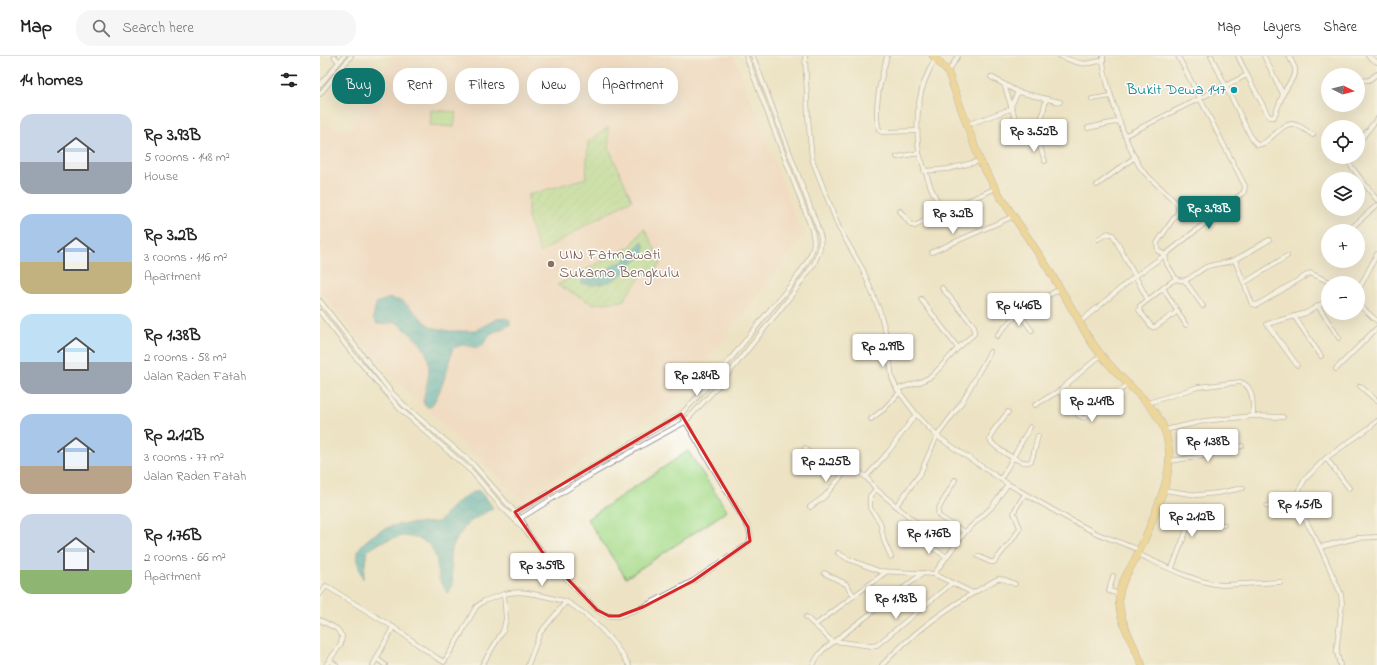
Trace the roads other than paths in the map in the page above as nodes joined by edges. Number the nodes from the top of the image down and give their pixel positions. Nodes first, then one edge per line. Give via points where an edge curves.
1 (334, 56) edge
2 (344, 56) edge
3 (351, 56) edge
4 (746, 56) edge
5 (753, 56) edge
6 (804, 56) edge
7 (886, 56) edge
8 (958, 56) edge
9 (1060, 56) edge
10 (1178, 56) edge
11 (1210, 56) edge
12 (1238, 56) edge
13 (1264, 56) edge
14 (1289, 56) edge
15 (1368, 56) edge
16 (934, 57) edge
17 (1103, 58) edge
18 (339, 62) junction
19 (1377, 62) edge
20 (948, 72) junction
21 (1377, 74) edge
22 (1247, 75) junction
23 (991, 77) dead end
24 (1365, 80) edge
25 (1004, 84) junction
26 (320, 85) edge
27 (1226, 86) junction
28 (1018, 92) junction
29 (320, 94) edge
30 (1284, 94) junction
31 (1111, 96) junction
32 (1200, 98) junction
33 (1046, 99) junction
34 (1092, 99) dead end
35 (1060, 102) dead end
36 (1011, 107) junction
37 (1377, 119) edge
38 (1120, 121) junction
39 (966, 125) junction
40 (1088, 128) dead end
41 (916, 131) junction
42 (1365, 134) edge
43 (1126, 135) junction
44 (1313, 135) dead end
45 (1037, 139) junction
46 (919, 153) junction
47 (897, 157) dead end
48 (1135, 157) junction
49 (980, 160) junction
50 (1045, 161) dead end
51 (1349, 164) edge
52 (924, 171) junction
53 (1097, 185) dead end
54 (996, 188) junction
55 (1377, 200) edge
56 (1377, 204) edge
57 (900, 210) dead end
58 (942, 211) junction
59 (1014, 216) junction
60 (1355, 224) edge
61 (1098, 239) dead end
62 (1269, 240) dead end
63 (932, 252) dead end
64 (1377, 254) edge
65 (1165, 255) junction
66 (1287, 256) dead end
67 (1235, 260) junction
68 (1134, 277) junction
69 (1365, 277) edge
70 (1321, 278) edge
71 (1176, 279) junction
72 (1185, 280) junction
73 (1244, 283) junction
74 (942, 288) dead end
75 (1163, 288) junction
76 (1060, 289) junction
77 (921, 299) dead end
78 (1148, 300) junction
79 (320, 301) edge
80 (1321, 304) edge
81 (1203, 306) dead end
82 (1318, 306) junction
83 (1365, 310) edge
84 (1178, 311) junction
85 (320, 312) edge
86 (1019, 313) junction
87 (1294, 316) junction
88 (1377, 321) edge
89 (1080, 322) junction
90 (1186, 325) dead end
91 (1377, 328) edge
92 (1032, 331) dead end
93 (997, 336) dead end
94 (1339, 338) dead end
95 (958, 348) junction
96 (990, 352) dead end
97 (1101, 355) junction
98 (1321, 356) dead end
99 (1297, 365) dead end
100 (1336, 369) dead end
101 (1128, 384) junction
102 (1360, 386) dead end
103 (899, 390) junction
104 (1059, 391) junction
105 (1377, 401) edge
106 (1148, 404) junction
107 (1036, 406) dead end
108 (1008, 412) dead end
109 (681, 414) junction
110 (916, 414) junction
111 (1253, 416) junction
112 (1283, 417) dead end
113 (871, 419) dead end
114 (1377, 421) edge
115 (685, 422) junction
116 (1030, 427) dead end
117 (1165, 430) junction
118 (937, 436) junction
119 (1038, 436) dead end
120 (1242, 446) dead end
121 (454, 448) junction
122 (805, 448) dead end
123 (450, 453) junction
124 (1013, 457) junction
125 (1326, 458) junction
126 (1170, 461) junction
127 (850, 466) junction
128 (866, 477) junction
129 (1001, 479) junction
130 (955, 480) dead end
131 (1008, 484) junction
132 (1243, 488) dead end
133 (1350, 488) dead end
134 (876, 489) junction
135 (1164, 490) junction
136 (1025, 494) junction
137 (896, 506) junction
138 (1267, 506) dead end
139 (1298, 506) junction
140 (810, 507) dead end
141 (515, 512) junction
142 (511, 515) junction
143 (520, 518) junction
144 (516, 521) junction
145 (919, 524) dead end
146 (1224, 525) dead end
147 (524, 530) junction
148 (965, 532) junction
149 (1377, 538) edge
150 (918, 539) dead end
151 (1320, 548) junction
152 (1139, 552) junction
153 (838, 553) dead end
154 (978, 556) dead end
155 (891, 557) dead end
156 (947, 557) junction
157 (1172, 568) junction
158 (886, 572) junction
159 (824, 573) dead end
160 (923, 573) junction
161 (934, 574) junction
162 (1113, 576) dead end
163 (1281, 582) dead end
164 (952, 583) junction
165 (1015, 584) dead end
166 (973, 593) junction
167 (320, 594) edge
168 (504, 594) junction
169 (1119, 594) junction
170 (854, 596) junction
171 (566, 602) junction
172 (806, 617) dead end
173 (320, 620) edge
174 (815, 625) junction
175 (394, 627) junction
176 (834, 641) junction
177 (377, 659) junction
178 (330, 660) junction
179 (444, 663) edge
180 (326, 665) edge
181 (336, 665) edge
182 (373, 665) edge
183 (385, 665) edge
184 (482, 665) edge
185 (528, 665) edge
186 (629, 665) edge
187 (814, 665) edge
188 (882, 665) edge
189 (1142, 665) edge
190 (1340, 665) edge

1 - 18 street
2 - 18 street
3 - 29 street
4 - 109 street via 811,227 814,247 793,282 716,376
5 - 115 street via 818,228 821,238 820,249 814,264 794,292 721,383
6 - 103 street via 812,159 839,228 863,270 880,312 887,338 892,378
7 - 41 street via 879,92 879,130
8 - 20 street
9 - 17 street via 1080,64
10 - 32 street
11 - 27 street
12 - 22 street
13 - 30 street
14 - 30 street via 1296,70
15 - 19 street
16 - 20 highway
16 - 41 street via 918,104
17 - 31 street
18 - 26 street
20 - 39 highway
21 - 24 street
22 - 27 street
22 - 30 street via 1270,118 1274,118
23 - 25 street
25 - 28 street
25 - 36 street
27 - 32 street
27 - 44 street via 1257,145 1289,124 1300,126
28 - 33 street
28 - 36 street
31 - 34 street
31 - 38 street
32 - 43 street
32 - 65 street via 1245,189
33 - 35 street
33 - 45 street
36 - 39 street
36 - 45 street via 1022,140
37 - 42 street
38 - 40 street
38 - 43 street
39 - 49 highway
41 - 46 street
43 - 48 street
45 - 50 street
46 - 47 street
46 - 52 street
48 - 53 street
48 - 65 street via 1144,171 1178,206 1178,212 1157,243 1158,251
49 - 52 street via 948,169
49 - 54 highway
51 - 55 street
52 - 58 street
54 - 58 street
54 - 59 highway
56 - 60 street
57 - 58 street via 914,226
59 - 63 street
59 - 76 highway
61 - 68 street via 1108,233 1113,235
62 - 67 street
64 - 69 street
65 - 68 street
65 - 71 street
66 - 73 street
67 - 72 street via 1205,268
67 - 73 street
68 - 78 street
68 - 89 street
70 - 73 street via 1310,273 1257,304 1250,301
71 - 72 street
71 - 75 street
72 - 81 street
74 - 95 street via 974,326 974,334
75 - 78 street
75 - 84 street
76 - 86 street
76 - 89 highway
77 - 95 street
78 - 84 street via 1138,310 1152,327
79 - 121 street via 392,393
80 - 82 street
82 - 87 street
82 - 94 street
83 - 88 street
84 - 90 street
85 - 123 street via 392,401
86 - 92 street
86 - 93 street
87 - 98 street
87 - 99 street via 1267,324
89 - 97 highway
91 - 100 street
95 - 103 street via 932,376
96 - 118 street via 969,390
97 - 101 highway
97 - 104 street
101 - 104 street via 1084,418 1079,416
101 - 106 highway
102 - 105 street
103 - 110 street
103 - 113 street via 884,409
104 - 107 street
106 - 111 street via 1198,388 1240,382 1248,387 1252,396
106 - 117 highway
108 - 124 street via 993,431 990,440 992,444
109 - 115 street
109 - 141 street
110 - 118 street
110 - 128 street
111 - 112 street
111 - 117 street via 1204,421
114 - 125 street
115 - 143 street via 643,444
115 - 147 street via 748,527 751,538 747,545 693,580 643,607 625,614 610,616 597,610 578,592
116 - 124 street
117 - 126 highway
118 - 129 street
118 - 137 street via 920,474
119 - 124 street via 1030,462 1024,463
120 - 126 street
121 - 123 street
121 - 141 street via 482,474
122 - 127 street via 819,461
123 - 142 street via 472,472
124 - 129 street
125 - 133 street
125 - 139 street via 1305,478 1297,494
126 - 135 highway
127 - 128 street
127 - 140 street via 824,497
128 - 134 street
129 - 131 street
130 - 148 street via 938,514
131 - 136 street
131 - 148 street via 991,508
132 - 135 street via 1197,495
134 - 137 street
134 - 155 street via 870,496 870,508 880,522
135 - 152 highway
136 - 152 street via 1098,534
136 - 154 street via 1014,514 1020,528 1012,540 994,562
137 - 145 street
138 - 139 street
139 - 151 street
141 - 142 street
141 - 143 street
142 - 144 street
143 - 144 street
143 - 147 street
144 - 147 street
146 - 157 street via 1199,521 1189,524
148 - 156 street
149 - 151 street via 1357,538
150 - 156 street
151 - 190 street via 1342,599 1337,645
152 - 157 street
152 - 169 highway
153 - 158 street via 868,568
156 - 161 street
157 - 163 street via 1218,585
158 - 160 street
158 - 170 street
159 - 170 street via 846,584
160 - 161 street
160 - 176 street
161 - 164 street
162 - 169 street via 1109,591
164 - 166 street
164 - 176 street via 877,645
165 - 166 street via 1004,579 997,580
166 - 188 street via 914,636
167 - 175 street via 326,586
168 - 171 street via 529,592
168 - 179 street via 484,601 476,607
168 - 184 street via 506,619 503,631
169 - 189 highway via 1121,616
170 - 174 street
171 - 185 street via 540,633
171 - 186 street via 605,633
172 - 174 street
173 - 178 street via 337,629 342,636
174 - 176 street
175 - 177 street
175 - 179 street
176 - 187 street via 820,652
177 - 182 street
177 - 183 street
178 - 180 street
178 - 181 street

